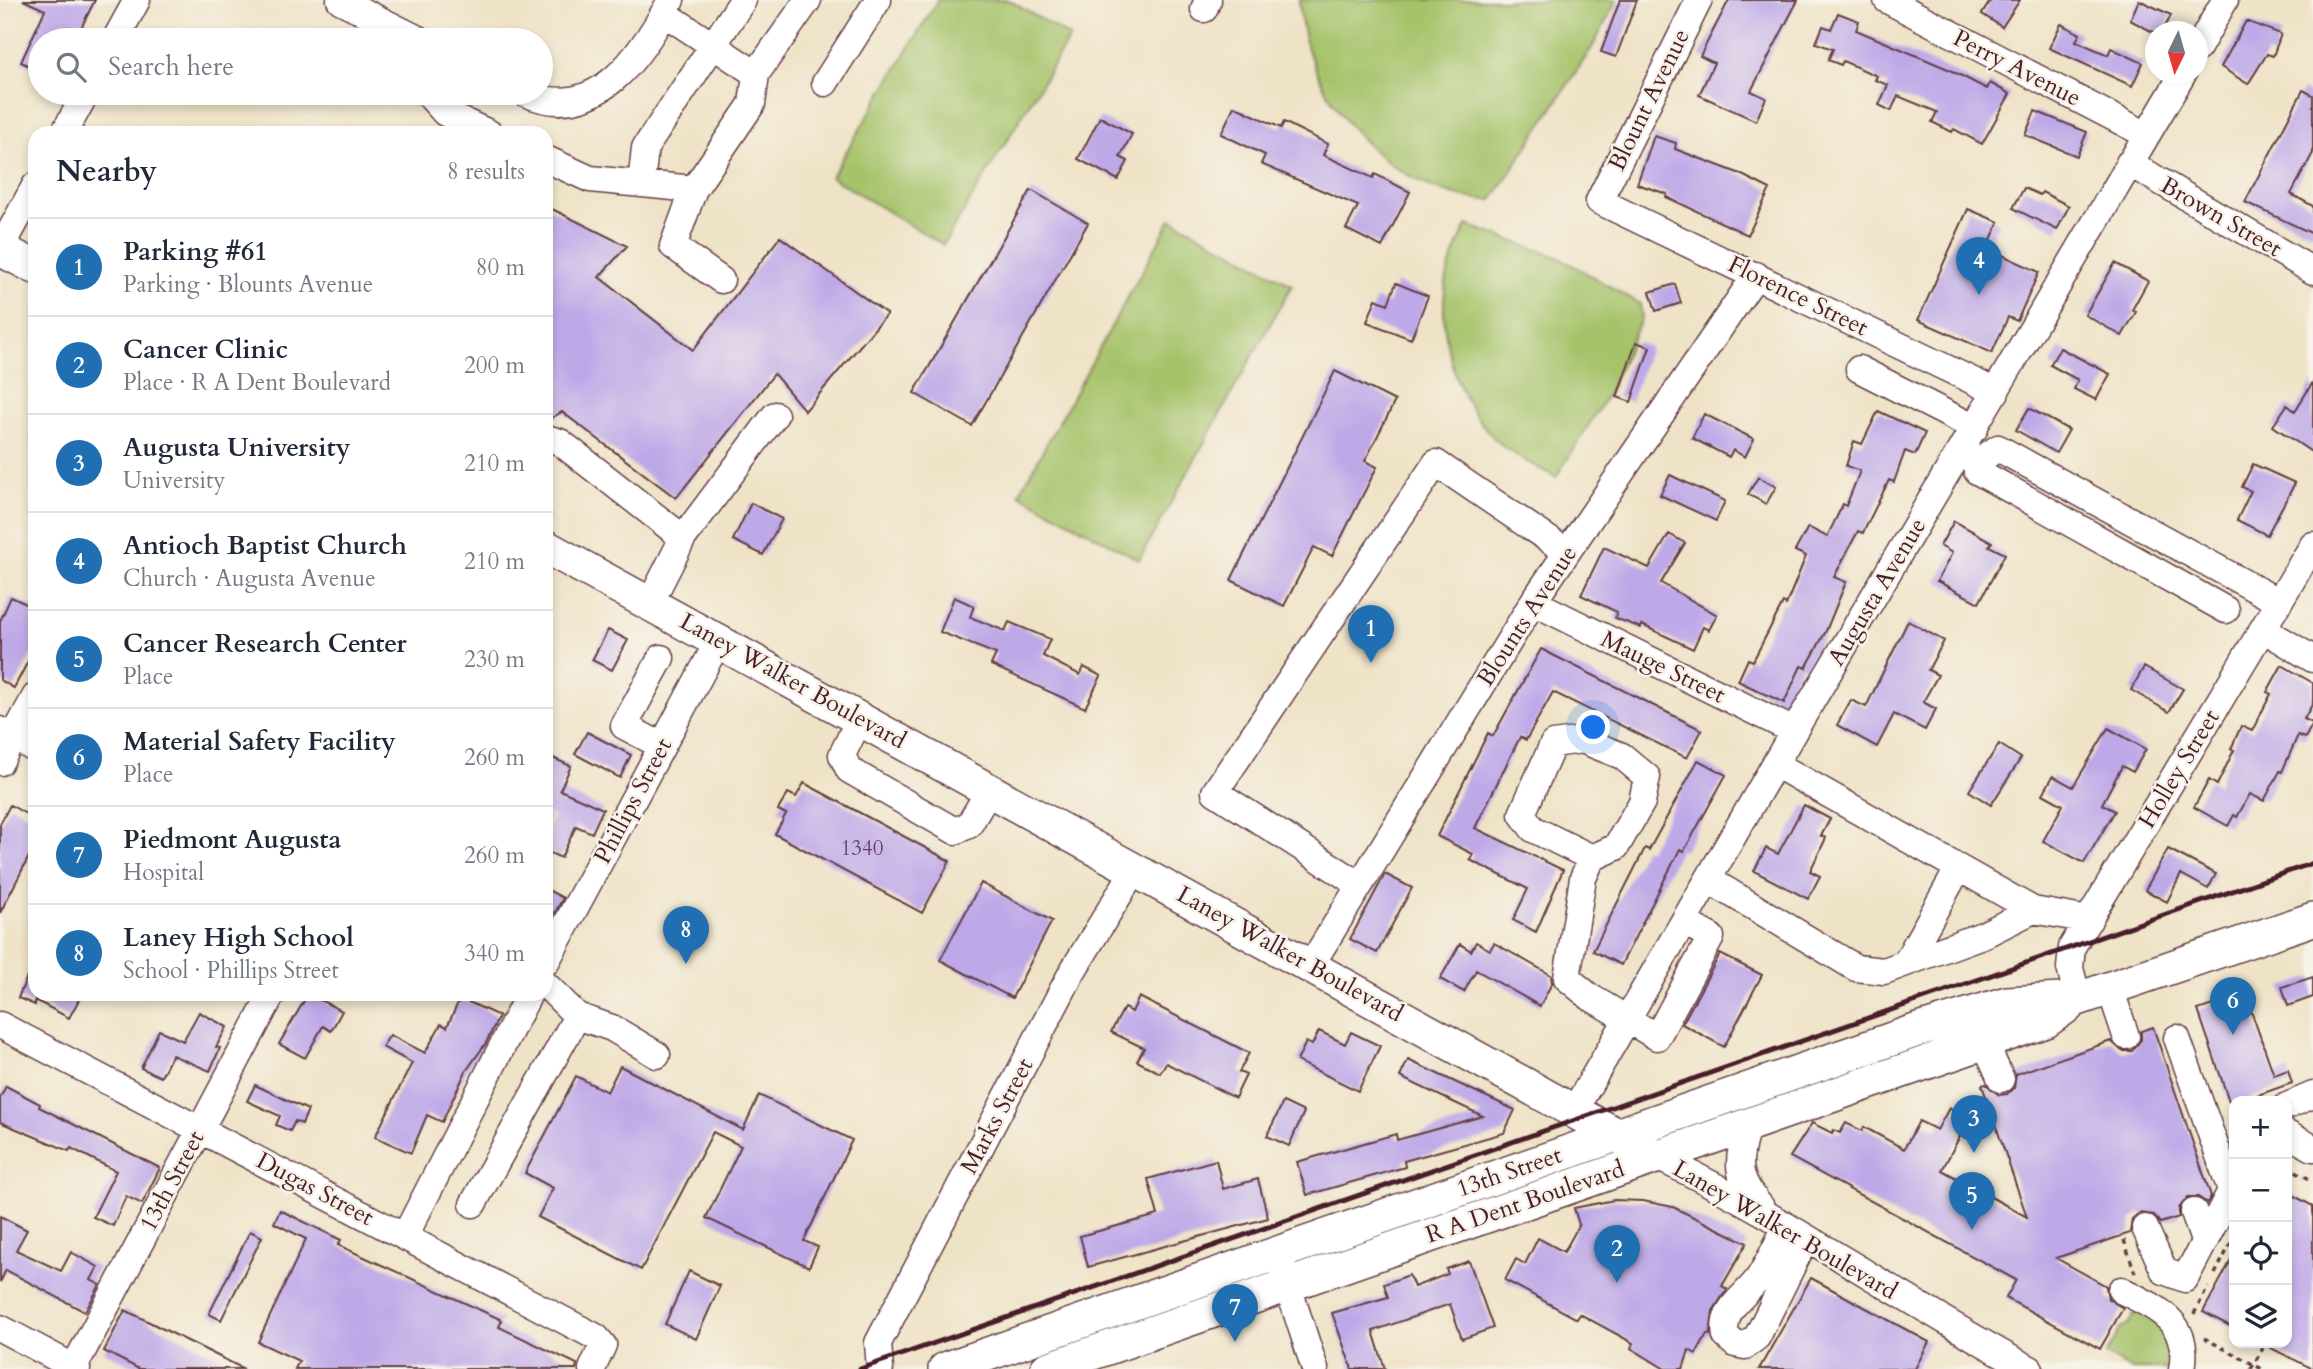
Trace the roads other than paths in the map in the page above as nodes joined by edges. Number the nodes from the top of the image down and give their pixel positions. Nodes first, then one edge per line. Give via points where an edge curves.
1 (137, 0) edge
2 (340, 0) edge
3 (743, 0) edge
4 (808, 0) edge
5 (878, 0) edge
6 (1699, 0) edge
7 (1887, 0) edge
8 (2225, 0) edge
9 (668, 7) edge
10 (122, 28) edge
11 (396, 28) edge
12 (2208, 29) edge
13 (713, 46) junction
14 (756, 74) junction
15 (825, 83) dead end
16 (2177, 84) edge
17 (553, 100) edge
18 (79, 105) edge
19 (438, 105) edge
20 (68, 126) edge
21 (474, 126) edge
22 (2147, 135) junction
23 (553, 162) edge
24 (2129, 163) junction
25 (642, 184) junction
26 (694, 189) junction
27 (28, 199) edge
28 (1599, 201) joint
29 (0, 249) edge
30 (28, 263) edge
31 (2313, 271) edge
32 (1756, 275) junction
33 (721, 281) dead end
34 (1932, 361) junction
35 (1858, 369) dead end
36 (1996, 392) junction
37 (1914, 397) junction
38 (775, 415) dead end
39 (553, 441) edge
40 (1974, 445) junction
41 (683, 538) junction
42 (553, 551) edge
43 (1567, 552) junction
44 (2309, 561) edge
45 (1533, 602) junction
46 (2279, 602) junction
47 (650, 603) junction
48 (2226, 610) dead end
49 (2263, 629) junction
50 (719, 640) junction
51 (661, 658) dead end
52 (2313, 659) edge
53 (28, 712) edge
54 (860, 718) junction
55 (1794, 731) junction
56 (16, 739) edge
57 (662, 746) junction
58 (0, 762) edge
59 (1775, 764) junction
60 (990, 789) junction
61 (1592, 858) junction
62 (1135, 869) junction
63 (1958, 869) junction
64 (1709, 880) junction
65 (1360, 885) junction
66 (2033, 910) junction
67 (2313, 919) edge
68 (2089, 920) junction
69 (553, 949) edge
70 (1906, 962) junction
71 (1311, 965) junction
72 (2110, 988) junction
73 (553, 992) edge
74 (2077, 999) junction
75 (268, 1001) edge
76 (516, 1001) edge
77 (577, 1016) junction
78 (1628, 1022) junction
79 (0, 1025) edge
80 (2126, 1036) dead end
81 (2177, 1038) dead end
82 (1984, 1041) junction
83 (657, 1055) dead end
84 (2001, 1079) dead end
85 (2313, 1095) edge
86 (2292, 1104) edge
87 (1574, 1111) junction
88 (1748, 1123) junction
89 (200, 1129) junction
90 (1617, 1135) junction
91 (2292, 1138) edge
92 (2313, 1148) edge
93 (1657, 1157) junction
94 (2229, 1173) edge
95 (2229, 1178) edge
96 (472, 1204) dead end
97 (2194, 1212) dead end
98 (1786, 1226) junction
99 (2145, 1228) dead end
100 (405, 1236) junction
101 (2204, 1241) junction
102 (1277, 1253) junction
103 (1287, 1285) junction
104 (1769, 1285) dead end
105 (2122, 1290) dead end
106 (0, 1328) edge
107 (1035, 1354) edge
108 (74, 1368) edge
109 (592, 1369) edge
110 (880, 1369) edge
111 (945, 1369) edge
112 (1047, 1369) edge
113 (1315, 1369) edge
114 (2030, 1369) edge
115 (2182, 1369) edge

1 - 10 street
2 - 11 street
3 - 13 street
4 - 14 street
5 - 15 street
6 - 28 street, Blount Avenue
7 - 22 street, Perry Avenue
8 - 12 street
9 - 13 street
9 - 17 street via 637,57 617,79
13 - 14 street
13 - 25 street via 645,148
14 - 26 street via 752,104
16 - 22 street, Augusta Avenue
18 - 20 street
19 - 21 street
22 - 24 street, Augusta Avenue
23 - 25 street via 590,179
24 - 31 street, Brown Street
24 - 36 street, Augusta Avenue
25 - 26 street
26 - 33 street via 673,246
27 - 29 street
28 - 32 street, Florence Street
29 - 30 main road
32 - 34 street, Florence Street
32 - 43 street, Blounts Avenue
34 - 36 street, Florence Street
34 - 37 street
35 - 37 street
36 - 40 street, Augusta Avenue
37 - 40 street
38 - 41 street
39 - 41 street
40 - 46 street via 1998,448
40 - 48 street via 1977,471
40 - 55 street, Augusta Avenue
41 - 47 street
42 - 47 main road, Laney Walker Boulevard
43 - 45 street, Blounts Avenue
43 - 65 street via 1436,463 1215,792
44 - 46 street, Holley Street
45 - 55 street, Mauge Street
45 - 65 street, Blounts Avenue
46 - 49 street, Holley Street
47 - 50 main road, Laney Walker Boulevard
49 - 52 street
49 - 68 street, Holley Street
50 - 54 main road, Laney Walker Boulevard
50 - 57 street, Phillips Street
51 - 57 street via 624,726
53 - 56 street
54 - 60 main road, Laney Walker Boulevard
54 - 60 street via 842,755 849,770 955,831 969,825
55 - 59 street, Augusta Avenue
56 - 58 street
57 - 69 street, Phillips Street
59 - 63 street
59 - 64 street, Augusta Avenue
60 - 62 main road, Laney Walker Boulevard
61 - 61 street via 1616,846 1642,802 1647,777 1622,756 1582,740 1553,744 1522,814 1533,829
61 - 78 street via 1583,878 1567,978
62 - 71 main road, Laney Walker Boulevard
62 - 110 street, Marks Street via 1072,972 878,1343
63 - 66 street
63 - 70 street
64 - 70 street via 1856,968 1884,971
64 - 78 street, Augusta Avenue
65 - 71 street, Blounts Avenue
66 - 68 street
66 - 70 street via 1984,934
67 - 72 main road
68 - 74 street, Holley Street via 2072,947 2070,968
71 - 87 main road, Laney Walker Boulevard
72 - 74 main road
72 - 80 street
73 - 77 street
74 - 82 main road, R A Dent Boulevard via 2046,1021
74 - 90 main road, 13th Street via 2007,1003 1809,1066
75 - 89 street, 13th Street
76 - 100 street
77 - 83 street via 612,1028
77 - 96 street
78 - 87 street, Augusta Avenue
79 - 89 street, Dugas Street
81 - 94 street
82 - 84 street
82 - 88 main road, R A Dent Boulevard
85 - 86 street
87 - 90 main road, Laney Walker Boulevard
88 - 93 main road, R A Dent Boulevard
88 - 98 street via 1740,1152 1744,1187
89 - 100 street, Dugas Street
89 - 108 street, 13th Street
90 - 93 main road, Laney Walker Boulevard
90 - 102 main road, 13th Street
91 - 92 street
93 - 98 street, Laney Walker Boulevard
93 - 103 main road, R A Dent Boulevard
95 - 101 street
97 - 101 street
98 - 104 street
98 - 114 street, Laney Walker Boulevard
99 - 101 street via 2164,1270 2185,1279
100 - 109 street, Dugas Street via 596,1337 603,1345
102 - 103 street
102 - 107 main road, 13th Street
103 - 112 main road, R A Dent Boulevard
103 - 113 street
105 - 115 street via 2164,1313 2179,1330 2185,1348
106 - 108 street
107 - 111 main road, 13th Street

